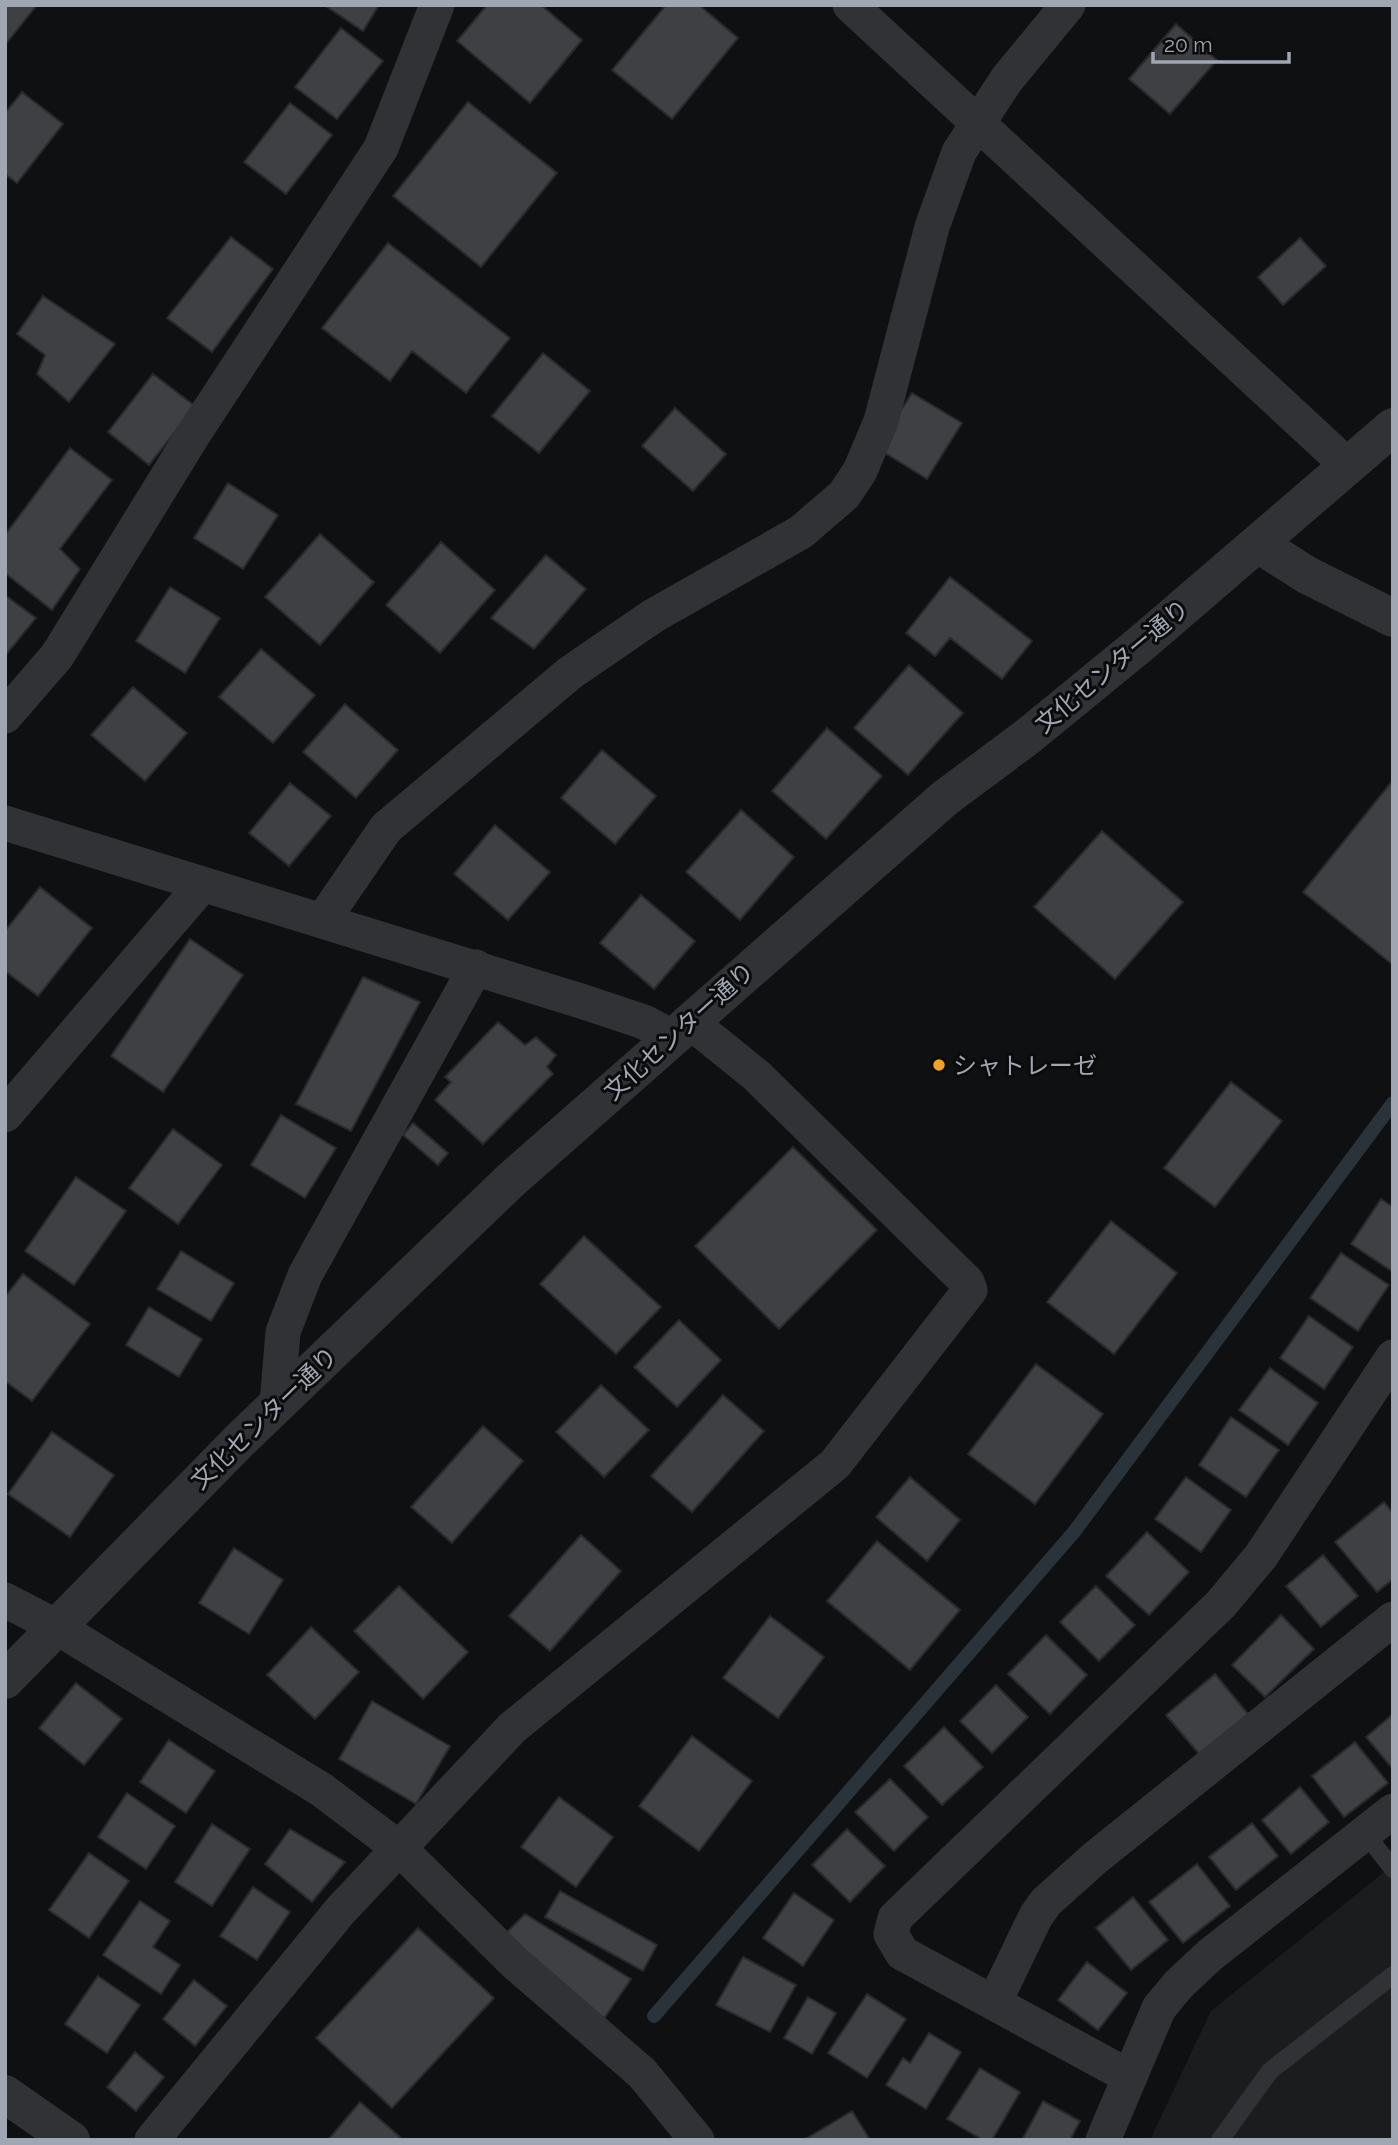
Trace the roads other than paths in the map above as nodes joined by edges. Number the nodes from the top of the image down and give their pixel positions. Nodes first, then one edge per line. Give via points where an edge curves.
1 (436, 5) edge
2 (850, 5) edge
3 (1068, 5) edge
4 (979, 127) junction
5 (1393, 427) edge
6 (1346, 464) junction
7 (1258, 544) junction
8 (1393, 618) edge
9 (7, 712) edge
10 (5, 823) edge
11 (202, 885) junction
12 (323, 920) junction
13 (476, 967) junction
14 (680, 1029) junction
15 (5, 1115) edge
16 (1393, 1357) edge
17 (277, 1404) junction
18 (5, 1600) edge
19 (1393, 1619) edge
20 (55, 1626) junction
21 (5, 1680) edge
22 (1393, 1811) edge
23 (1365, 1833) junction
24 (400, 1849) junction
25 (1393, 1868) edge
26 (1393, 1975) edge
27 (993, 2003) junction
28 (1130, 2077) junction
29 (5, 2094) edge
30 (71, 2140) edge
31 (152, 2140) edge
32 (697, 2140) edge
33 (1103, 2140) edge
34 (1220, 2140) edge

1 - 9 street via 381,148 193,435 57,656
2 - 4 street
3 - 4 street via 1007,79
4 - 6 street
4 - 12 street via 959,152 932,226 881,421 860,471 844,495 801,532 653,616 570,673 386,828
5 - 6 street, 文化センター通り
6 - 7 street, 文化センター通り
7 - 8 street via 1307,575
7 - 14 street, 文化センター通り via 1027,737 945,798
10 - 11 street
11 - 12 street
11 - 15 street
12 - 13 street
13 - 14 street
13 - 17 street via 306,1276 283,1332
14 - 17 street, 文化センター通り via 511,1180
14 - 24 street via 757,1076 967,1282 970,1290 835,1464 512,1728
16 - 27 street via 1261,1556 1221,1604 895,1918 891,1934 902,1953
17 - 20 street, 文化センター通り
18 - 20 street
19 - 27 street via 1046,1902
20 - 21 street, 文化センター通り
20 - 24 street via 322,1790
22 - 23 street
23 - 25 lane
23 - 28 street via 1179,1984 1159,2008
24 - 31 street via 340,1911
24 - 32 street via 514,1962 642,2073
26 - 34 lane via 1270,2071
27 - 28 street
28 - 33 street
29 - 30 street

